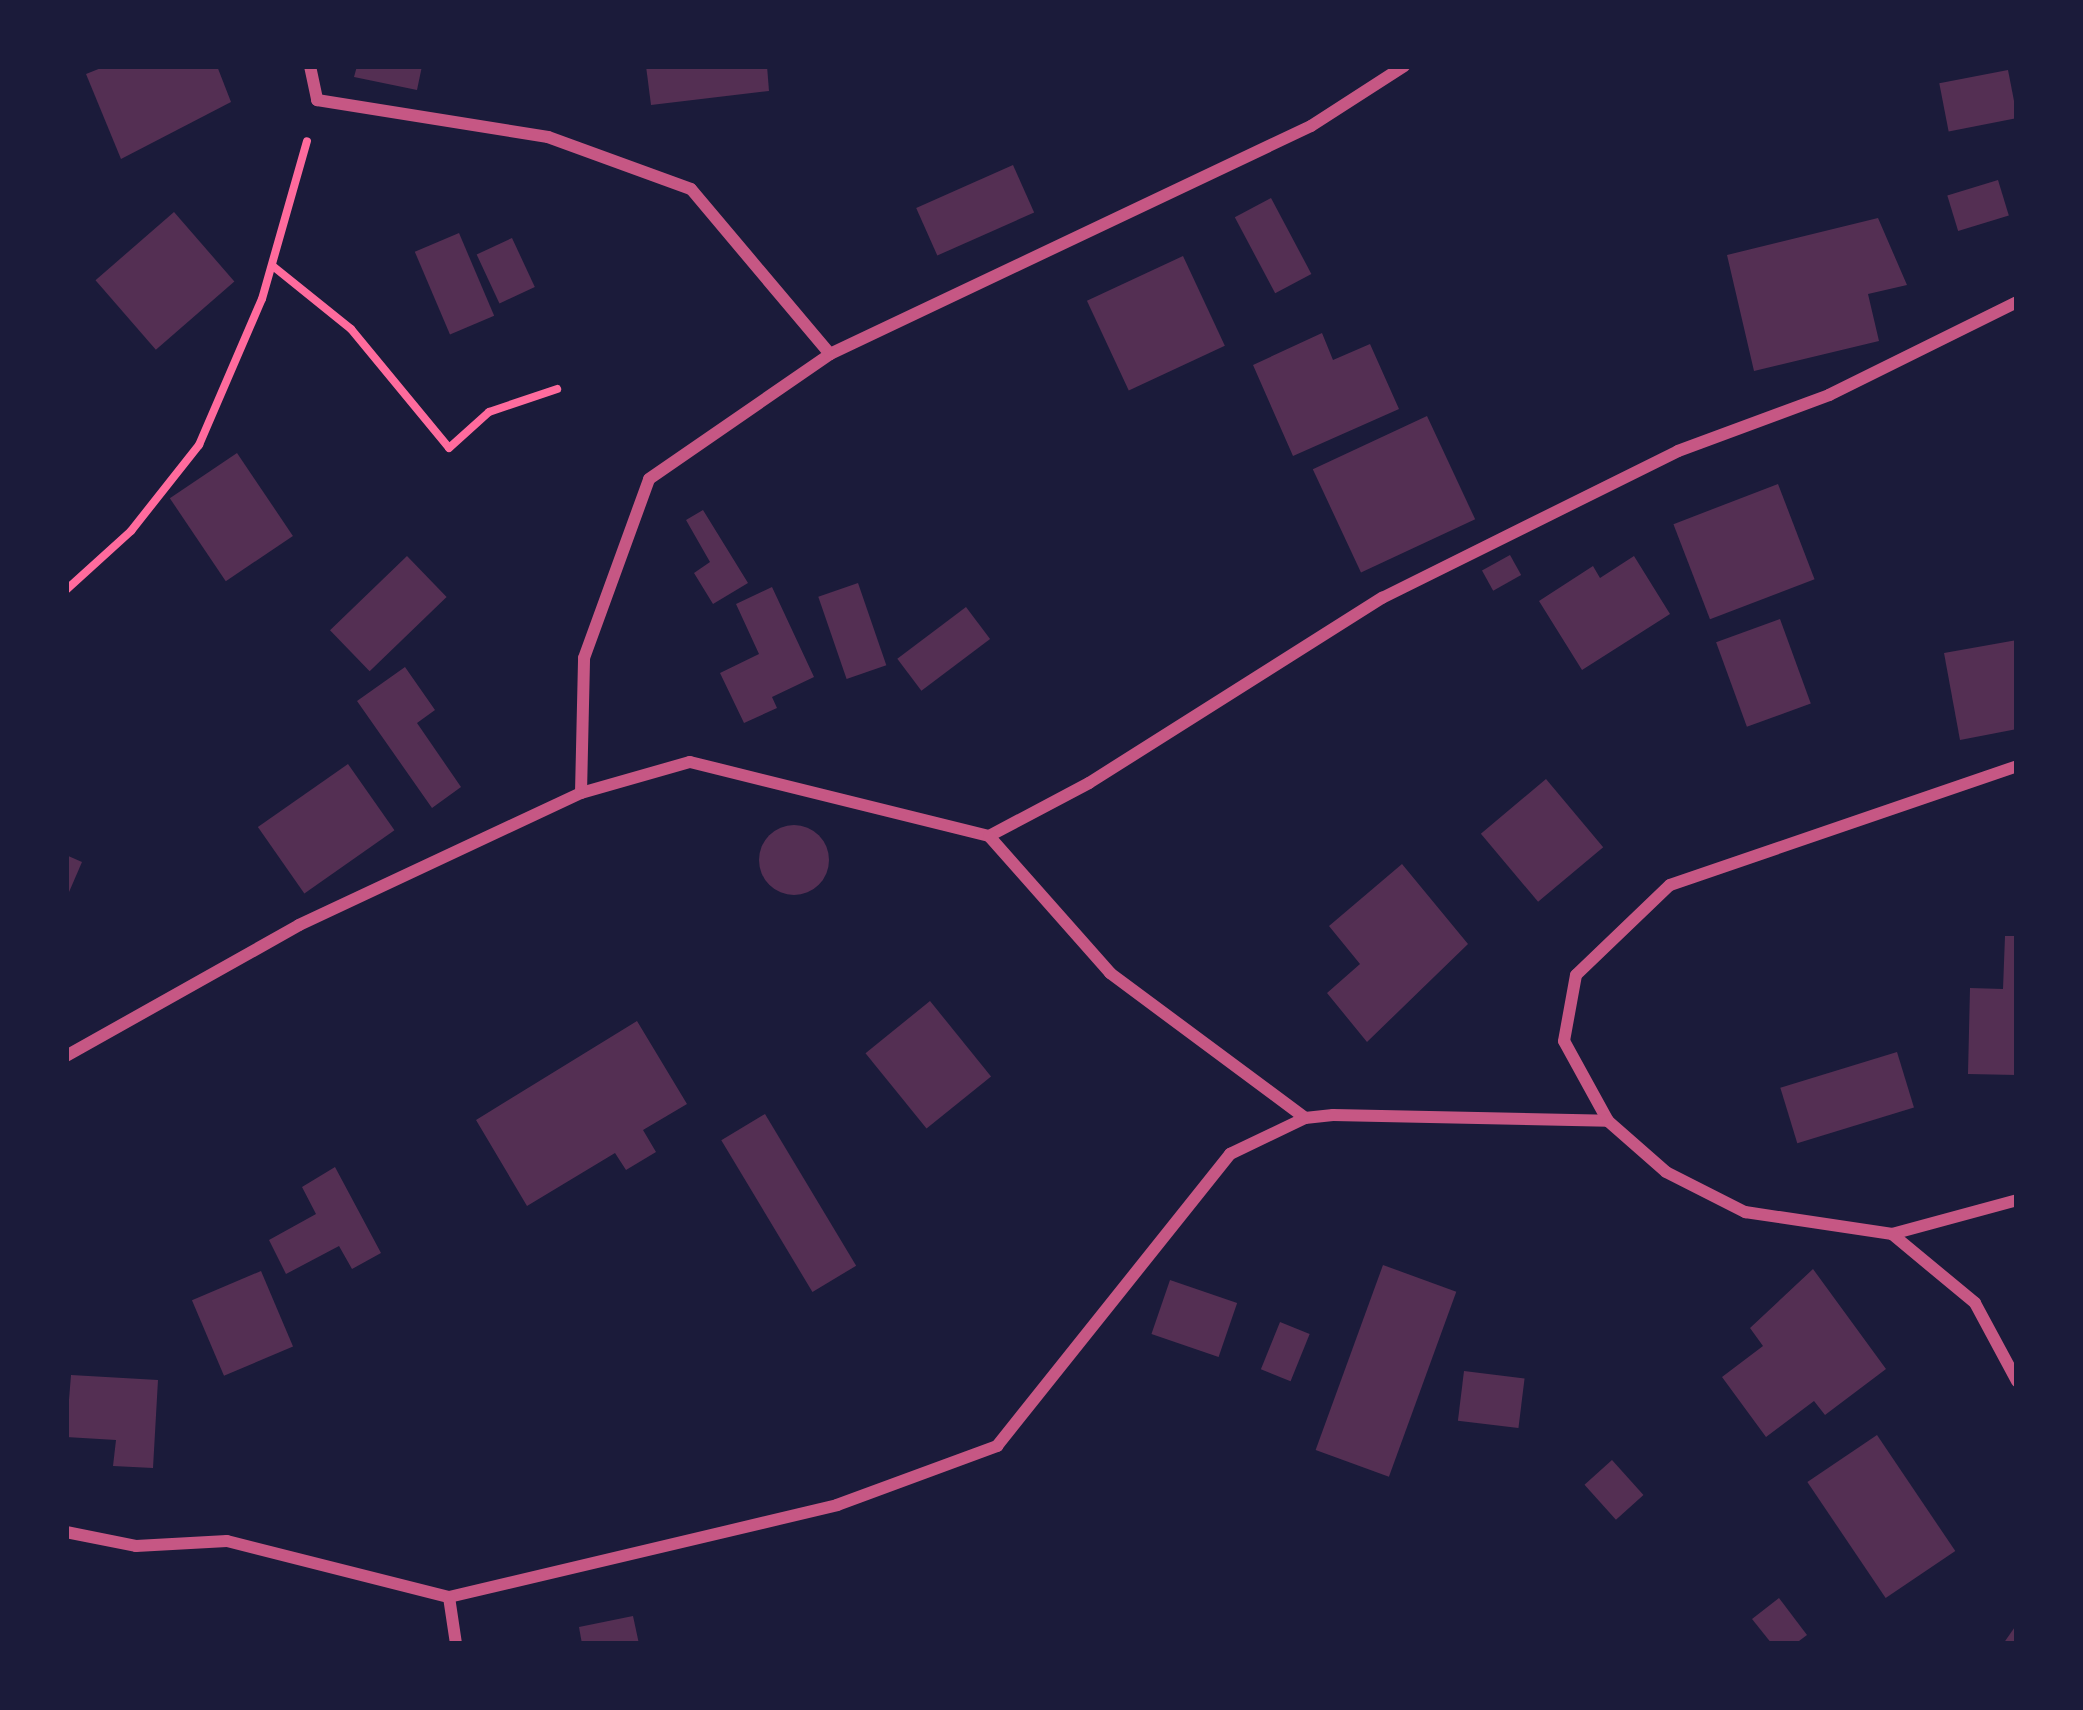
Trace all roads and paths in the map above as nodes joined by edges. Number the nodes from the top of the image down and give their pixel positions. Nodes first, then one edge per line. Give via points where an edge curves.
1 (310, 66) edge
2 (1404, 66) edge
3 (317, 100) junction
4 (273, 266) junction
5 (2017, 302) edge
6 (830, 353) junction
7 (557, 389) dead end
8 (66, 590) edge
9 (2017, 766) edge
10 (580, 793) junction
11 (988, 836) junction
12 (66, 1056) edge
13 (1304, 1118) junction
14 (1608, 1121) junction
15 (2017, 1200) edge
16 (1892, 1234) junction
17 (2017, 1381) edge
18 (66, 1532) edge
19 (449, 1597) junction
20 (457, 1644) edge

1 - 3 street
2 - 6 street via 1311,126
3 - 4 path
3 - 6 street via 548,136 691,189
4 - 7 path via 351,329 449,448 489,412
4 - 8 path via 199,445 131,531
5 - 11 street via 1829,395 1678,451 1382,598 1089,783
6 - 10 street via 649,479 584,658
9 - 14 street via 1670,885 1576,974 1564,1041
10 - 11 street via 690,761
10 - 12 street via 299,925
11 - 13 street via 1110,973
13 - 14 street
13 - 19 street via 1230,1154 997,1446 837,1505
14 - 16 street via 1666,1172 1745,1212
15 - 16 street
16 - 17 street via 1975,1304
18 - 19 street via 136,1546 227,1541
19 - 20 street

